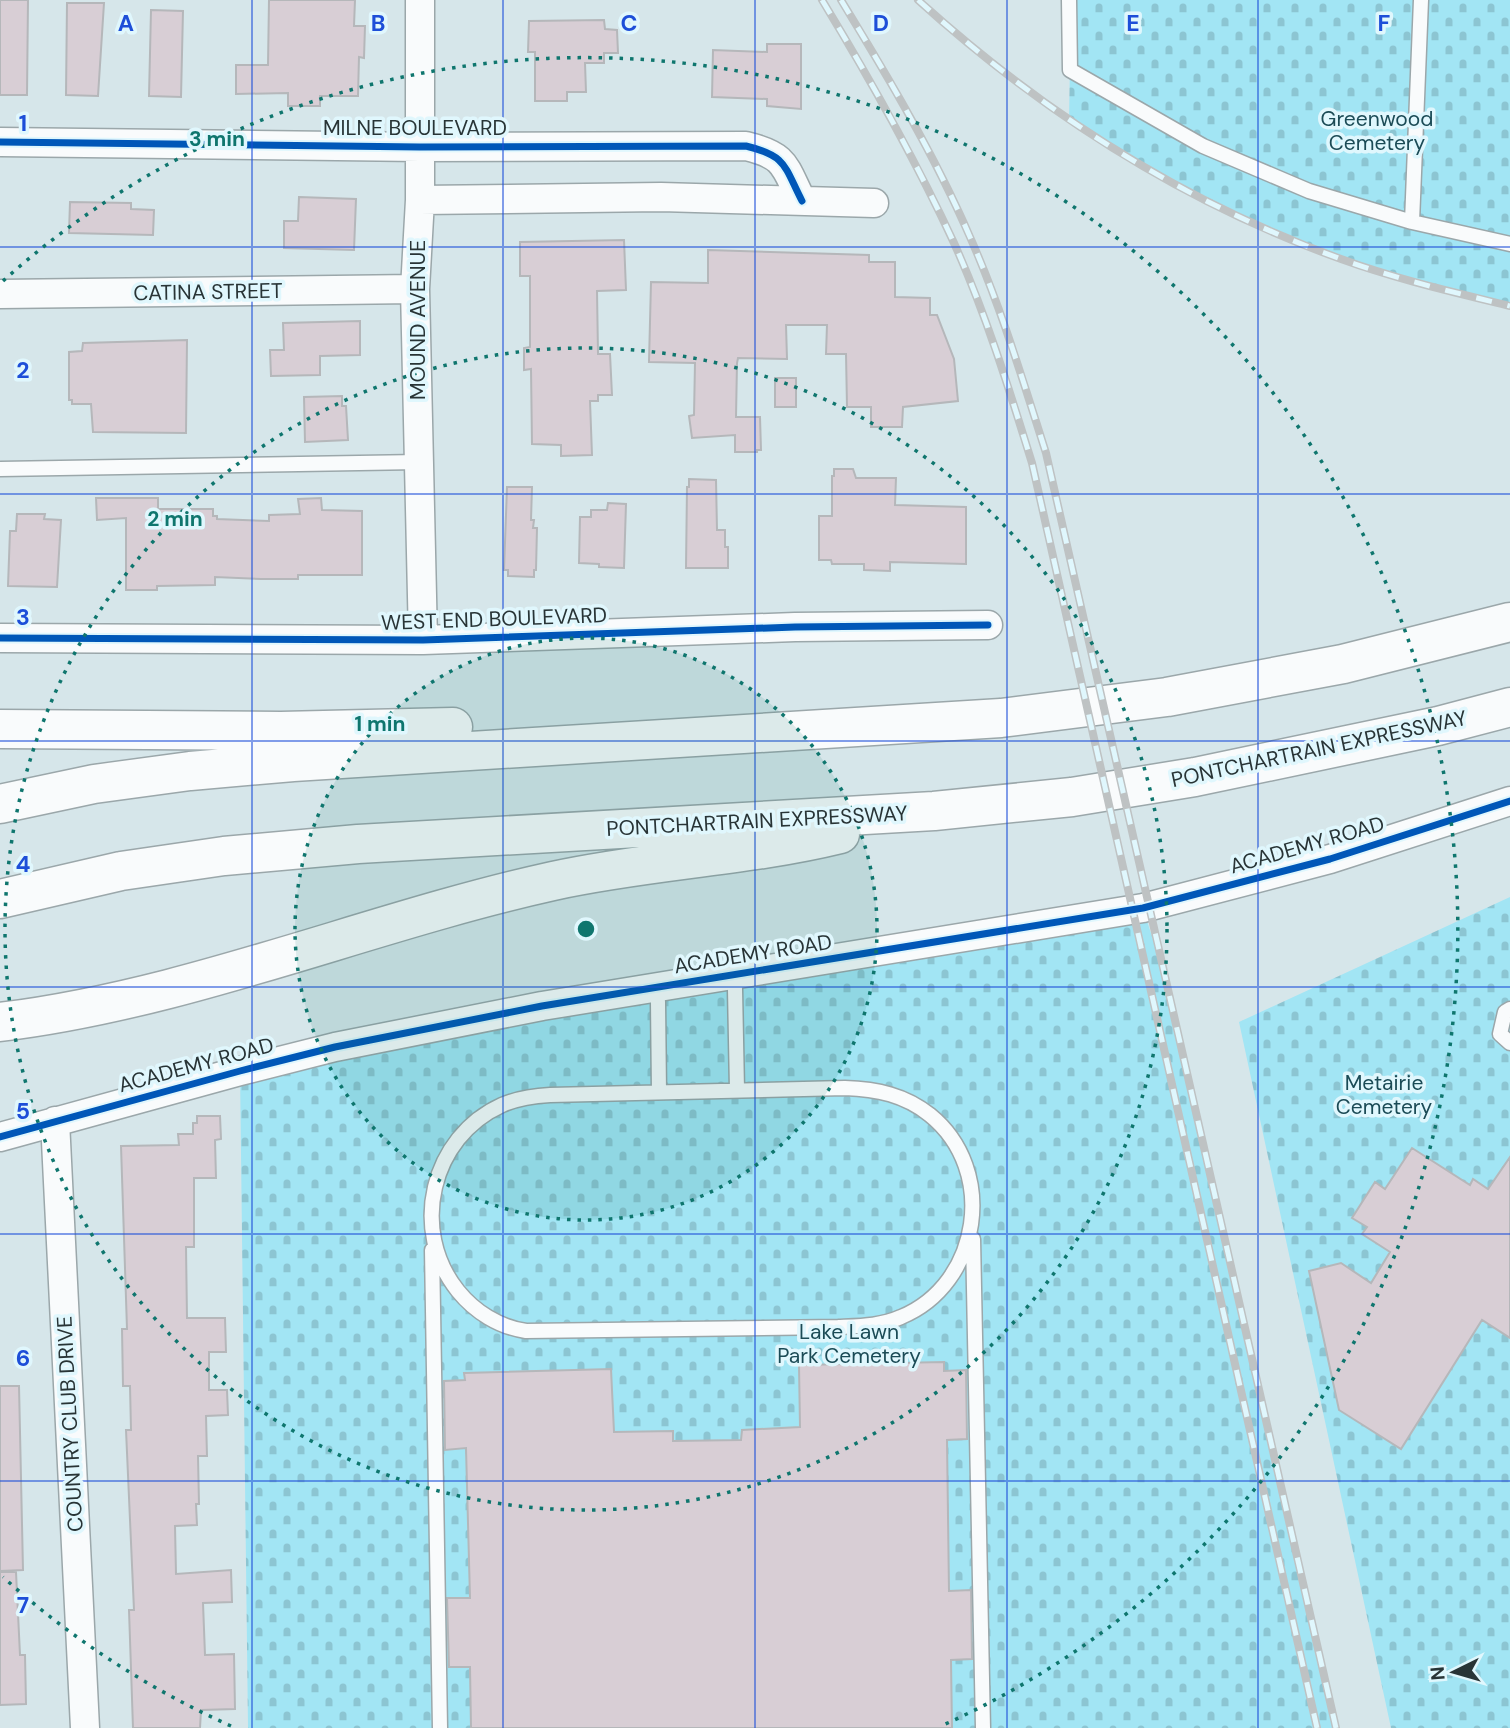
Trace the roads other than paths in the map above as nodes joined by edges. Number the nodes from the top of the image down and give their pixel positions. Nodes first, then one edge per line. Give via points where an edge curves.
1 (420, 0) edge
2 (1069, 0) edge
3 (1421, 0) edge
4 (0, 142) edge
5 (420, 147) junction
6 (420, 201) junction
7 (802, 201) junction
8 (874, 203) dead end
9 (1412, 222) junction
10 (1510, 244) edge
11 (415, 289) junction
12 (0, 294) edge
13 (419, 462) junction
14 (0, 470) edge
15 (1510, 622) edge
16 (988, 625) dead end
17 (0, 638) edge
18 (423, 640) junction
19 (1510, 707) edge
20 (0, 729) edge
21 (830, 729) junction
22 (1510, 801) edge
23 (0, 804) edge
24 (934, 811) junction
25 (0, 900) edge
26 (733, 975) junction
27 (656, 987) junction
28 (1510, 1009) edge
29 (0, 1022) edge
30 (1510, 1043) edge
31 (737, 1090) junction
32 (659, 1092) junction
33 (55, 1121) junction
34 (0, 1137) edge
35 (973, 1216) junction
36 (432, 1231) junction
37 (85, 1728) edge
38 (440, 1728) edge
39 (983, 1728) edge

1 - 5 street, MOUND AVENUE
2 - 9 lane via 1070,70 1203,146 1309,191
3 - 9 lane
4 - 5 street, MILNE BOULEVARD
5 - 6 street, MOUND AVENUE
5 - 7 street, MILNE BOULEVARD via 746,146 771,152 780,160
6 - 7 street via 661,197
6 - 11 street, MOUND AVENUE
7 - 8 street
9 - 10 lane
11 - 12 street, CATINA STREET
11 - 13 street, MOUND AVENUE
13 - 14 lane
13 - 18 street, MOUND AVENUE
15 - 21 highway via 1343,664 1167,697 1001,718
16 - 18 street, WEST END BOULEVARD
17 - 18 street, WEST END BOULEVARD
19 - 24 highway, PONTCHARTRAIN EXPRESSWAY via 1195,777 1072,797
20 - 21 highway via 281,731 586,724
21 - 23 highway via 267,764 94,784
22 - 26 street, ACADEMY ROAD via 1330,859 1143,908
24 - 25 highway, PONTCHARTRAIN EXPRESSWAY via 358,844 224,856 121,871
24 - 29 highway via 794,845 554,881 195,982 47,1016
26 - 27 street, ACADEMY ROAD
26 - 31 lane
27 - 32 lane
27 - 33 street, ACADEMY ROAD via 335,1047
28 - 30 lane via 1505,1012 1500,1034
31 - 32 lane
31 - 35 lane via 867,1089 915,1105 939,1124 957,1147 972,1185
32 - 36 lane via 532,1096 493,1109 468,1127 443,1160 433,1190
33 - 34 street, ACADEMY ROAD
33 - 37 street, COUNTRY CLUB DRIVE
35 - 36 lane via 960,1264 927,1302 891,1321 838,1327 514,1329 486,1316 462,1296 440,1261
35 - 39 lane
36 - 38 lane

